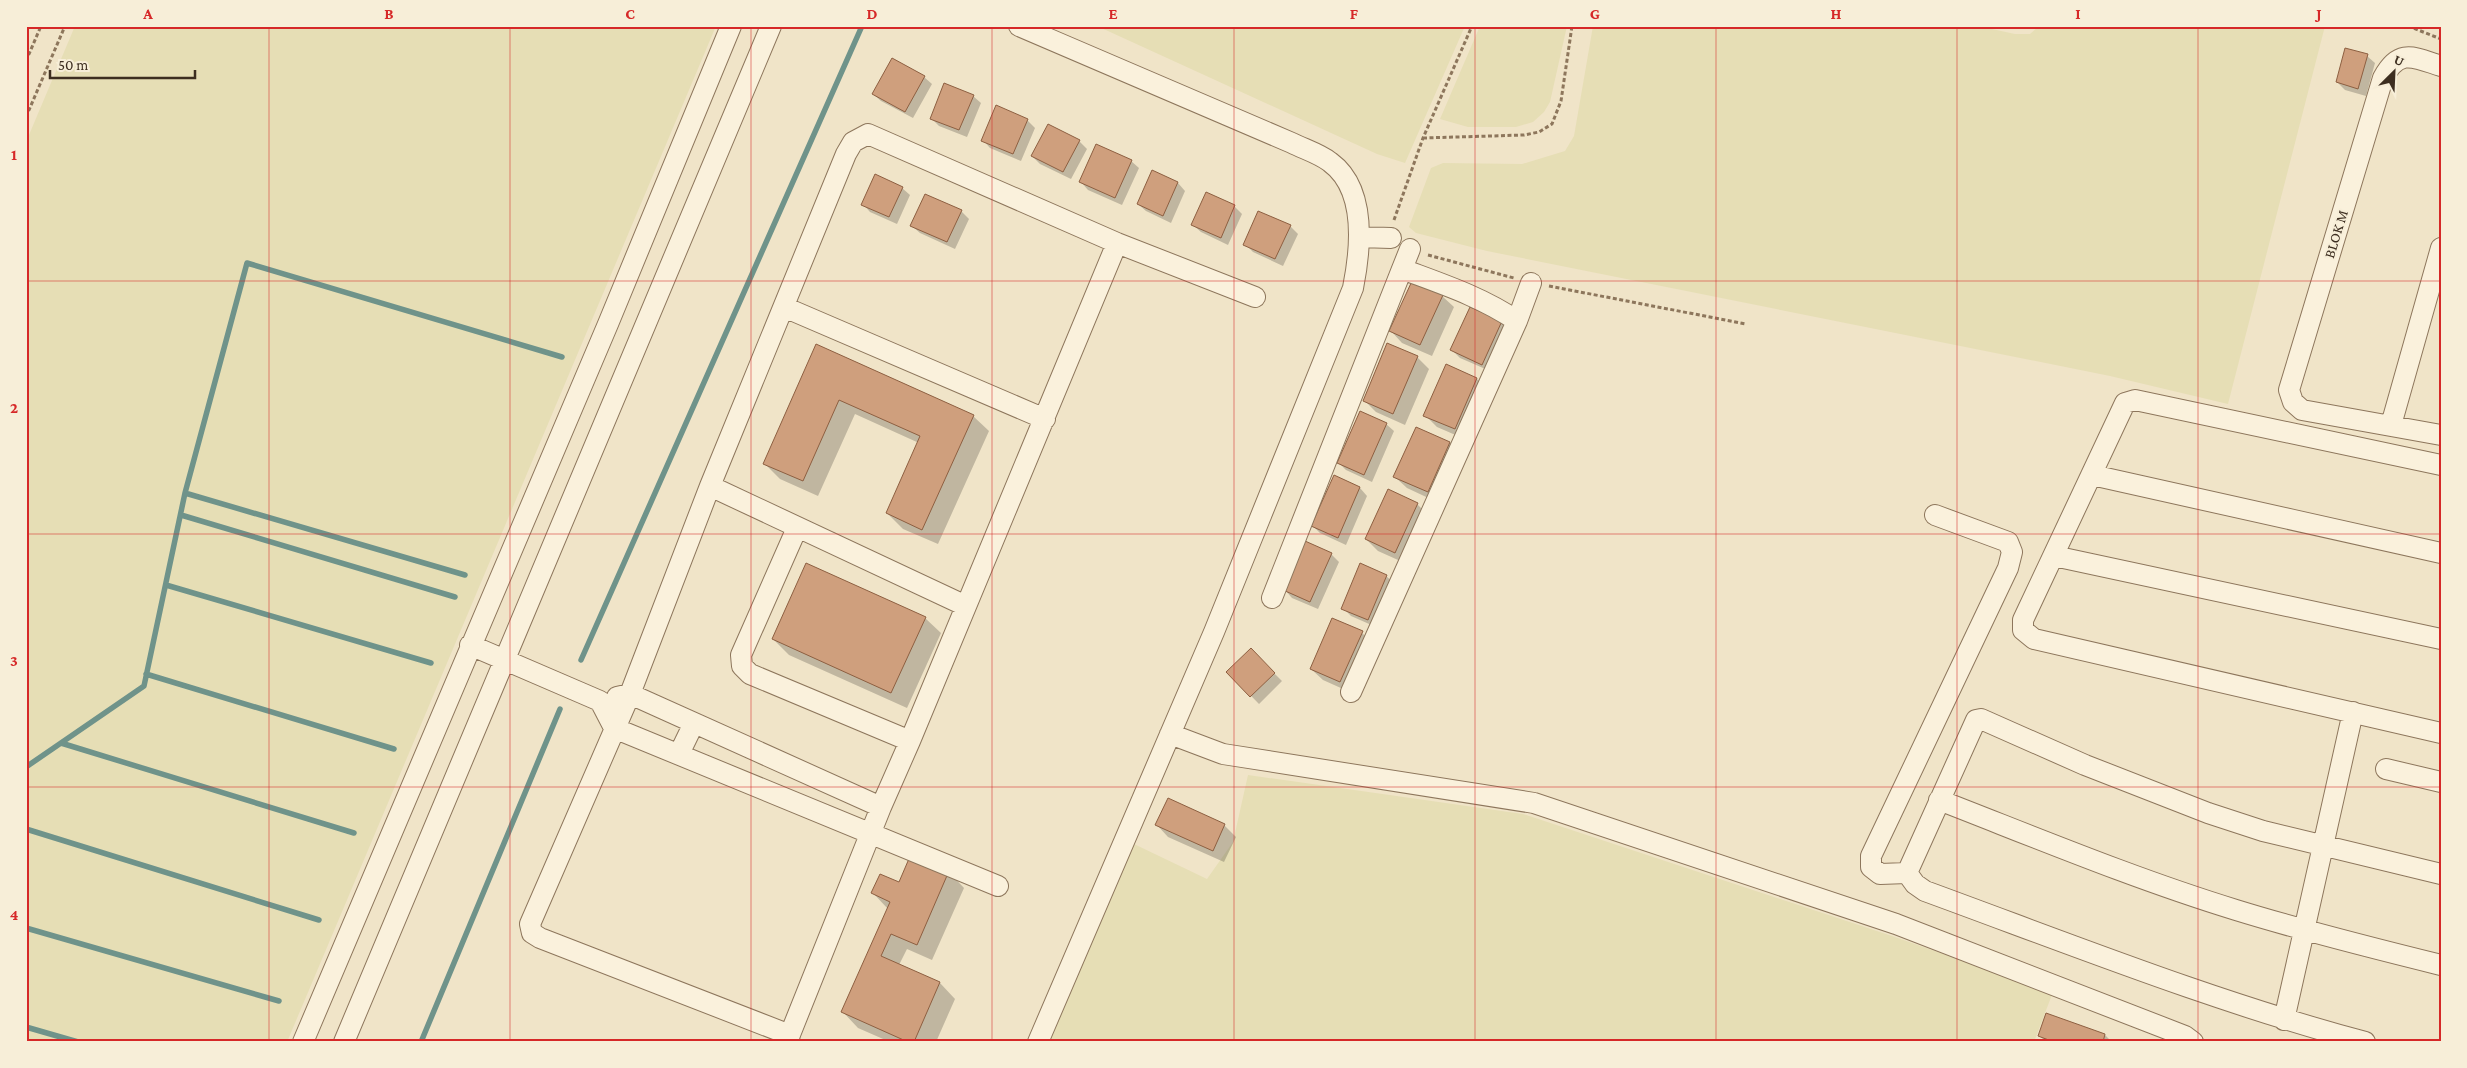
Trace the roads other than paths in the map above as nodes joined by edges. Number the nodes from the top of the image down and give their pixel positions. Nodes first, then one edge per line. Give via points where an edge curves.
1 (731, 26) edge
2 (771, 26) edge
3 (1019, 26) edge
4 (2441, 66) edge
5 (1359, 237) junction
6 (1391, 238) dead end
7 (1117, 243) junction
8 (2441, 248) edge
9 (1410, 249) dead end
10 (1402, 269) junction
11 (1531, 283) dead end
12 (1255, 297) dead end
13 (784, 308) junction
14 (1517, 322) junction
15 (1045, 419) junction
16 (2391, 425) junction
17 (2441, 435) edge
18 (2441, 465) edge
19 (2092, 475) junction
20 (710, 486) junction
21 (1935, 515) dead end
22 (797, 528) junction
23 (2441, 553) edge
24 (2054, 556) junction
25 (1272, 598) dead end
26 (966, 606) junction
27 (2441, 639) edge
28 (470, 645) junction
29 (504, 660) junction
30 (1351, 692) dead end
31 (630, 694) junction
32 (600, 702) junction
33 (2353, 712) junction
34 (694, 723) junction
35 (614, 728) junction
36 (2441, 732) edge
37 (1170, 734) junction
38 (910, 742) junction
39 (679, 754) junction
40 (2386, 769) dead end
41 (2441, 782) edge
42 (1939, 800) junction
43 (881, 807) junction
44 (871, 834) junction
45 (2324, 845) junction
46 (1907, 873) junction
47 (2441, 874) edge
48 (998, 886) dead end
49 (2305, 929) junction
50 (2441, 965) edge
51 (2284, 1020) junction
52 (789, 1038) edge
53 (303, 1042) edge
54 (344, 1042) edge
55 (1038, 1042) edge
56 (2193, 1042) edge
57 (2365, 1042) edge

1 - 28 street
2 - 29 street
3 - 5 street via 1330,162 1350,183
4 - 16 street, BLOK M via 2412,57 2396,59 2383,78 2290,390 2293,402 2302,410
5 - 6 street
5 - 37 street via 1360,257 1354,288
7 - 12 street
7 - 13 street via 868,134 853,142 846,154
7 - 15 street
8 - 16 street
9 - 10 street
10 - 14 street via 1456,289
10 - 25 street
11 - 14 street
13 - 15 street
13 - 20 street
14 - 30 street
15 - 26 street
16 - 17 street
18 - 19 street via 2135,400 2125,403
19 - 23 street
19 - 24 street
20 - 22 street
20 - 31 street
21 - 46 street via 2008,542 2012,552 2008,568 1871,856 1870,867 1880,874
22 - 26 street
22 - 38 street via 741,655 742,666 750,674
24 - 27 street
24 - 33 street via 2023,620 2023,630 2034,639
26 - 38 street
28 - 29 street
28 - 53 street
29 - 32 street
29 - 54 street
31 - 32 street
31 - 34 street
31 - 35 street
32 - 35 street
33 - 36 street
33 - 45 street
34 - 39 street
34 - 43 street
35 - 39 street
35 - 52 street via 530,924 532,933
37 - 55 street
37 - 56 street via 1223,754 1534,802 1896,924 2186,1036
38 - 43 street
39 - 44 street
40 - 41 street
42 - 45 street via 1976,720 1981,719 2085,765 2208,813 2263,831
42 - 46 street
42 - 49 street via 2144,878 2236,910
43 - 44 street
44 - 48 street
44 - 52 street
45 - 47 street
45 - 49 street
46 - 51 street via 1925,891
49 - 50 street
49 - 51 street
51 - 57 street

